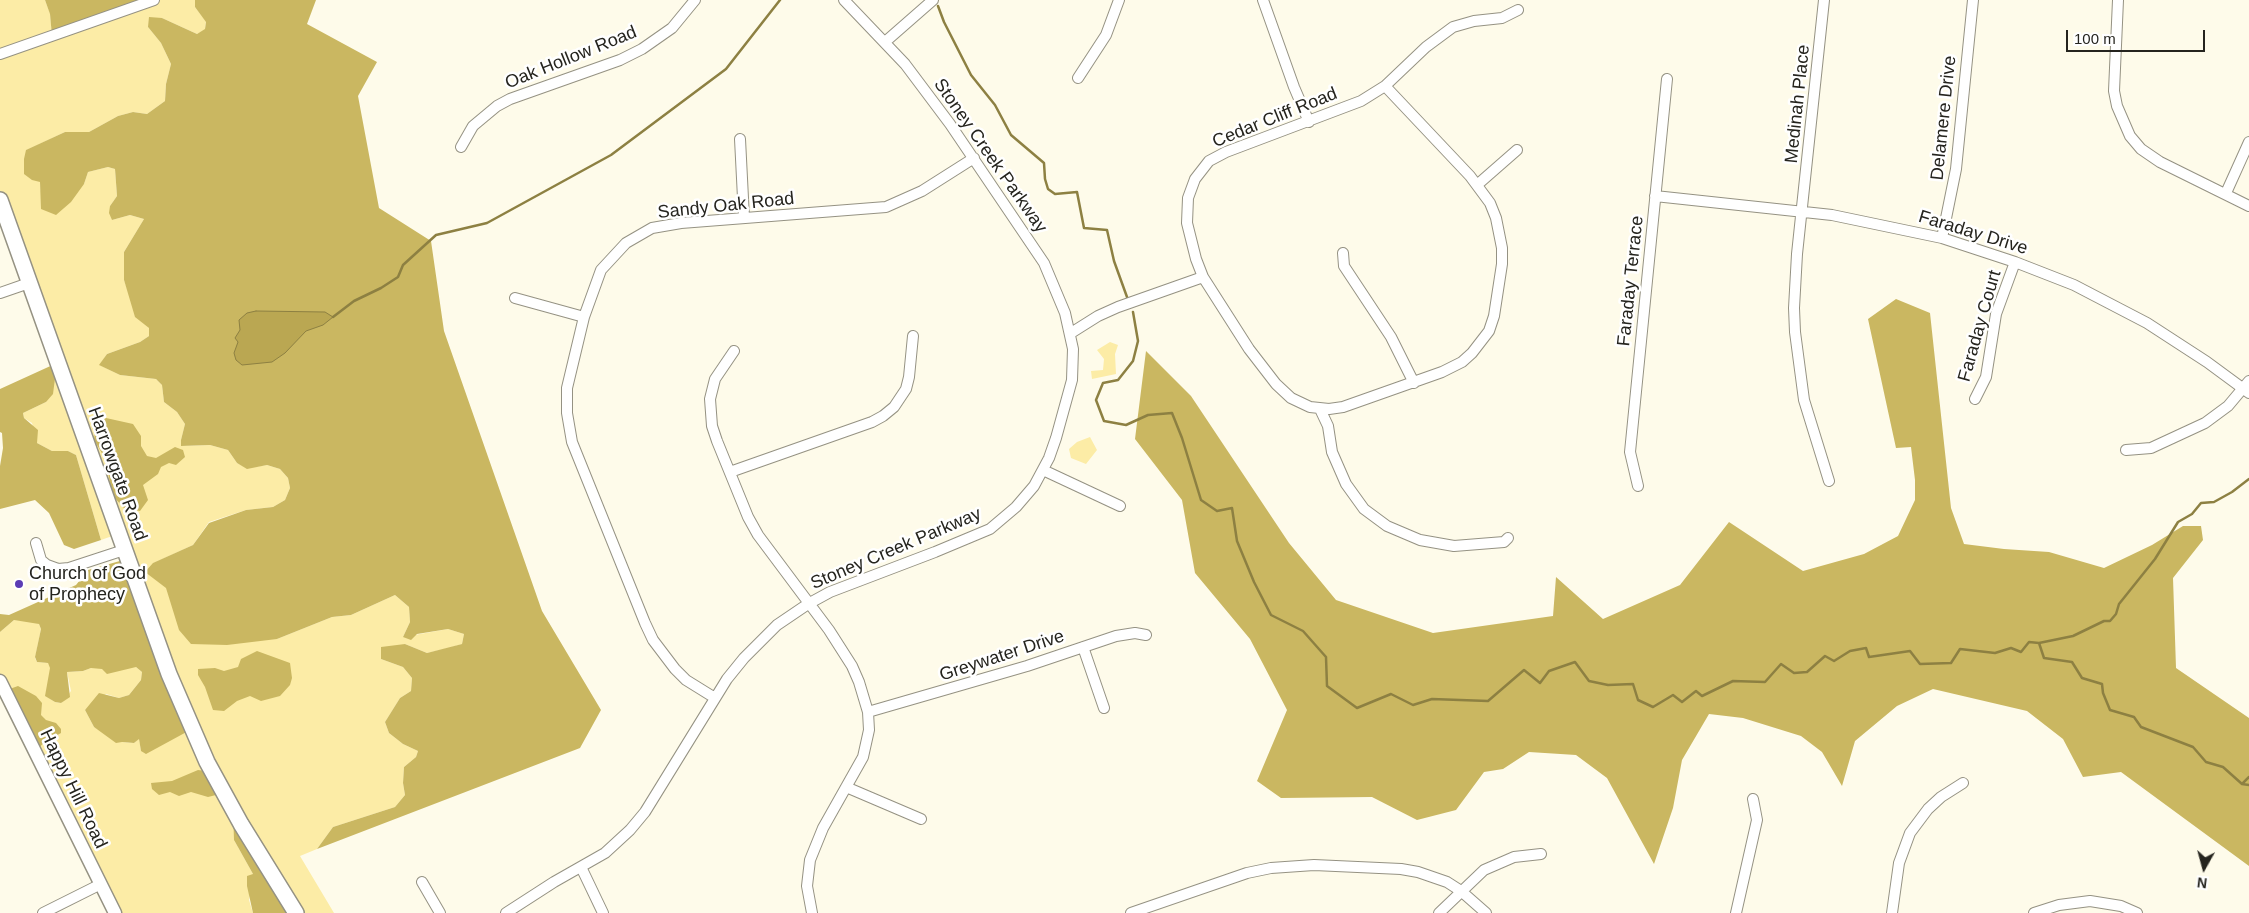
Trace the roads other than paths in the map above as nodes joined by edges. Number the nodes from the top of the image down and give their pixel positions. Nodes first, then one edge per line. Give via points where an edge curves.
1 (154, 0) edge
2 (695, 0) edge
3 (844, 0) edge
4 (933, 0) edge
5 (1119, 0) edge
6 (1263, 0) edge
7 (1824, 0) edge
8 (1973, 0) edge
9 (2118, 0) edge
10 (1518, 10) dead end
11 (884, 42) junction
12 (0, 54) edge
13 (1078, 78) dead end
14 (1667, 79) dead end
15 (1385, 86) junction
16 (1309, 122) junction
17 (740, 139) dead end
18 (2249, 142) edge
19 (460, 147) dead end
20 (1517, 150) dead end
21 (974, 158) junction
22 (1477, 185) junction
23 (2226, 194) junction
24 (1655, 196) junction
25 (0, 200) edge
26 (2249, 206) edge
27 (1803, 211) junction
28 (744, 218) junction
29 (1942, 238) junction
30 (1344, 253) dead end
31 (2015, 262) junction
32 (1203, 277) junction
33 (29, 282) junction
34 (0, 293) edge
35 (515, 298) dead end
36 (584, 317) junction
37 (1071, 333) junction
38 (912, 336) dead end
39 (734, 351) dead end
40 (1414, 383) junction
41 (2247, 387) edge
42 (1975, 399) dead end
43 (1320, 409) junction
44 (2126, 450) dead end
45 (1043, 470) junction
46 (730, 472) junction
47 (1829, 481) dead end
48 (1638, 486) dead end
49 (1120, 506) dead end
50 (1508, 538) dead end
51 (36, 543) dead end
52 (124, 550) junction
53 (808, 604) junction
54 (1146, 635) dead end
55 (1083, 647) junction
56 (0, 682) edge
57 (715, 698) junction
58 (1104, 708) dead end
59 (868, 712) junction
60 (1963, 783) dead end
61 (846, 787) junction
62 (1753, 800) dead end
63 (921, 819) dead end
64 (1541, 854) dead end
65 (581, 867) junction
66 (422, 882) dead end
67 (101, 884) junction
68 (1461, 891) junction
69 (43, 913) edge
70 (115, 913) edge
71 (296, 913) edge
72 (440, 913) edge
73 (506, 913) edge
74 (603, 913) edge
75 (812, 913) edge
76 (1131, 913) edge
77 (1439, 913) edge
78 (1486, 913) edge
79 (1736, 913) edge
80 (1892, 913) edge
81 (2034, 913) edge
82 (2137, 913) edge

1 - 12 street
2 - 19 street, Oak Hollow Road via 672,28 642,50 497,106 473,126
3 - 11 street, Stoney Creek Parkway
4 - 11 street
5 - 13 street via 1106,35
6 - 16 street
7 - 27 street, Medinah Place
8 - 29 street, Delamere Drive via 1956,169
9 - 23 street via 2114,91 2130,136 2141,149 2160,162
10 - 15 street, Cedar Cliff Road via 1502,18 1453,27 1426,47
11 - 21 street, Stoney Creek Parkway via 905,64
14 - 24 street, Faraday Terrace
15 - 16 street, Cedar Cliff Road via 1361,101
15 - 22 street, Cedar Cliff Road
16 - 32 street, Cedar Cliff Road via 1226,152 1210,161 1195,179 1188,198 1187,223
17 - 28 street
18 - 23 street
20 - 22 street
21 - 28 street, Sandy Oak Road via 922,191 886,207
21 - 37 street, Stoney Creek Parkway via 1044,263
22 - 40 street, Cedar Cliff Road via 1492,208 1501,236 1502,264 1494,316 1480,345 1462,362
23 - 26 street
24 - 27 street, Faraday Drive
24 - 48 street, Faraday Terrace via 1630,452
25 - 33 main road, Harrowgate Road
27 - 29 street, Faraday Drive
27 - 47 street, Medinah Place via 1794,283 1795,332 1804,400
28 - 36 street, Sandy Oak Road via 667,224 641,233 605,265
29 - 31 street, Faraday Drive
30 - 40 street via 1344,266 1391,337
31 - 41 street, Faraday Drive via 2074,286 2147,323
31 - 42 street, Faraday Court via 1996,314 1986,377
32 - 37 street via 1118,307
32 - 43 street, Cedar Cliff Road via 1249,349 1276,384 1300,403
33 - 34 street
33 - 52 main road, Harrowgate Road
35 - 36 street
36 - 57 street, Sandy Oak Road via 566,400 572,442 653,640 675,670
37 - 45 street, Stoney Creek Parkway via 1072,380 1056,438
38 - 46 street via 906,389 894,407 883,416
39 - 46 street via 715,379 710,399 712,426
40 - 43 street, Cedar Cliff Road via 1343,407
41 - 44 street via 2205,423 2151,448
43 - 50 street via 1328,426 1332,452 1346,484 1364,509 1387,526 1420,540 1454,546 1504,542
45 - 49 street
45 - 53 street, Stoney Creek Parkway via 1020,503 990,529 830,592
46 - 53 street via 758,535
51 - 52 street via 41,560 58,569
52 - 71 main road, Harrowgate Road via 169,674 204,755 241,824
53 - 57 street, Stoney Creek Parkway via 762,639
53 - 59 street via 852,666
54 - 55 street, Greywater Drive via 1126,634
55 - 58 street
55 - 59 street, Greywater Drive
56 - 67 street, Happy Hill Road
57 - 65 street, Stoney Creek Parkway via 645,812 620,841
59 - 61 street via 863,757
60 - 80 street via 1928,809 1910,833 1900,863
61 - 63 street
61 - 75 street via 820,834 810,860 807,886
62 - 79 street via 1757,820
64 - 68 street via 1500,861 1484,870
65 - 73 street, Stoney Creek Parkway
65 - 74 street
66 - 72 street
67 - 69 street
67 - 70 street, Happy Hill Road
68 - 76 street via 1431,876 1401,869 1290,866 1238,875
68 - 77 street
68 - 78 street
81 - 82 street via 2090,901 2121,906

